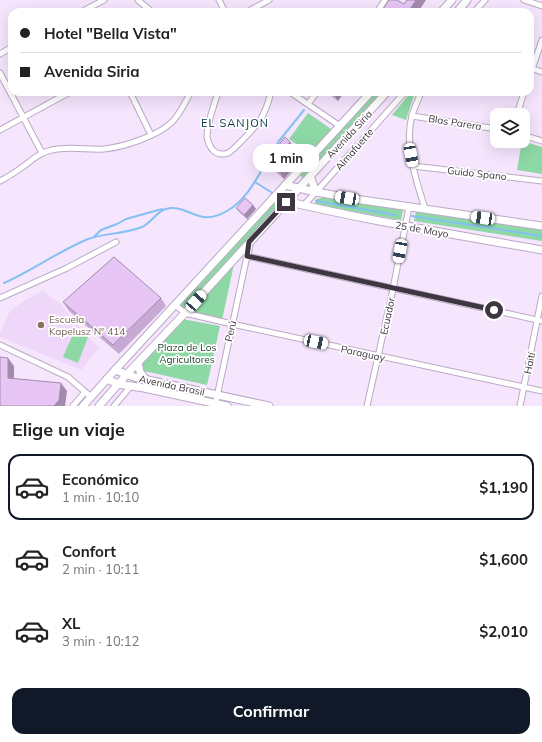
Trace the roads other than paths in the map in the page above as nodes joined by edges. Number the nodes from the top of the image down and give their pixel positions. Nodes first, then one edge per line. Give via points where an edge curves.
1 (104, 0) edge
2 (138, 0) edge
3 (269, 0) edge
4 (452, 0) edge
5 (467, 0) edge
6 (484, 0) edge
7 (524, 0) edge
8 (542, 6) edge
9 (89, 8) edge
10 (147, 8) edge
11 (254, 8) edge
12 (445, 8) edge
13 (460, 8) edge
14 (477, 8) edge
15 (542, 40) edge
16 (534, 61) edge
17 (0, 73) edge
18 (8, 89) edge
19 (12, 96) edge
20 (63, 96) edge
21 (132, 96) edge
22 (189, 96) edge
23 (217, 96) edge
24 (270, 96) edge
25 (296, 96) edge
26 (314, 96) edge
27 (368, 96) edge
28 (383, 96) edge
29 (401, 96) edge
30 (420, 96) edge
31 (523, 96) edge
32 (308, 104) junction
33 (519, 108) edge
34 (412, 116) junction
35 (23, 118) junction
36 (340, 126) junction
37 (490, 128) edge
38 (0, 130) edge
39 (150, 135) junction
40 (530, 137) edge
41 (542, 141) edge
42 (42, 153) junction
43 (413, 166) junction
44 (310, 176) junction
45 (542, 180) edge
46 (0, 181) edge
47 (285, 185) junction
48 (298, 188) junction
49 (316, 192) junction
50 (276, 196) junction
51 (286, 202) junction
52 (302, 206) junction
53 (425, 209) junction
54 (408, 210) junction
55 (406, 223) junction
56 (542, 226) edge
57 (116, 242) dead end
58 (249, 242) junction
59 (542, 250) edge
60 (247, 256) junction
61 (393, 289) junction
62 (542, 296) edge
63 (0, 298) edge
64 (175, 305) junction
65 (185, 313) junction
66 (540, 320) edge
67 (232, 324) junction
68 (0, 345) edge
69 (379, 356) junction
70 (138, 363) junction
71 (115, 370) junction
72 (127, 374) junction
73 (107, 379) junction
74 (146, 380) junction
75 (118, 384) junction
76 (131, 386) junction
77 (524, 387) junction
78 (542, 391) edge
79 (88, 395) junction
80 (217, 395) junction
81 (215, 405) edge
82 (73, 406) edge
83 (83, 406) edge
84 (99, 406) edge
85 (114, 406) edge
86 (227, 406) edge
87 (269, 406) edge
88 (367, 406) edge
89 (520, 406) edge

1 - 9 street
2 - 10 street
3 - 11 street
4 - 12 main road
5 - 13 main road
6 - 14 street
7 - 8 street
15 - 16 street
17 - 18 street
19 - 35 street
20 - 35 street
21 - 39 street
22 - 39 street via 172,122
23 - 24 street via 207,138 215,153 222,154 228,153 258,123
25 - 32 street
26 - 32 street
27 - 36 main road, Avenida Siria
28 - 44 main road, Avenida Siria
29 - 49 street, Almafuerte
30 - 34 street
31 - 33 street
32 - 36 street
34 - 37 street, Blas Parera
34 - 43 street via 410,143
35 - 38 street
35 - 42 street
36 - 47 main road, Avenida Siria
39 - 42 street via 130,144 104,149 60,149
40 - 41 street
42 - 46 street
43 - 45 street, Guido Spano
43 - 53 street
44 - 48 main road, Avenida Siria
44 - 49 main road
47 - 48 main road, 25 de Mayo
47 - 50 main road, Avenida Siria
48 - 49 main road, 25 de Mayo
48 - 51 main road, Avenida Siria
49 - 52 street, Almafuerte
49 - 54 main road, 25 de Mayo
50 - 51 main road, 25 de Mayo
50 - 64 main road, Avenida Siria
51 - 52 main road, 25 de Mayo
51 - 58 main road, Avenida Siria
52 - 55 main road, 25 de Mayo
53 - 54 main road, 25 de Mayo
53 - 56 main road, 25 de Mayo
54 - 55 street, Ecuador
55 - 59 main road, 25 de Mayo
55 - 61 street, Ecuador
57 - 63 street
58 - 60 main road
58 - 65 main road, Avenida Siria
60 - 61 street
60 - 67 street, Perú
61 - 66 street
61 - 69 street, Ecuador
62 - 66 street, Haití
64 - 65 street
64 - 71 main road, Avenida Siria
65 - 67 street, Paraguay
65 - 70 main road, Avenida Siria
66 - 77 street, Haití
67 - 69 street, Paraguay
67 - 80 street, Perú
68 - 79 street via 68,377
69 - 77 street, Paraguay
69 - 88 street, Ecuador
70 - 72 main road, Avenida Siria
70 - 74 main road via 140,372
71 - 72 main road, Avenida Brasil
71 - 73 main road, Avenida Siria
72 - 74 main road, Avenida Brasil
72 - 75 main road, Avenida Siria
73 - 75 main road, Avenida Brasil
73 - 79 main road, Avenida Siria
74 - 80 main road, Avenida Brasil
75 - 76 main road, Avenida Brasil
75 - 84 main road, Avenida Siria
76 - 81 main road, Avenida Brasil
76 - 85 street
77 - 78 street, Paraguay
77 - 89 street, Haití
79 - 82 street
79 - 83 main road, Avenida Siria
80 - 81 street, Perú
80 - 87 main road, Avenida Brasil
81 - 86 main road, Avenida Brasil

